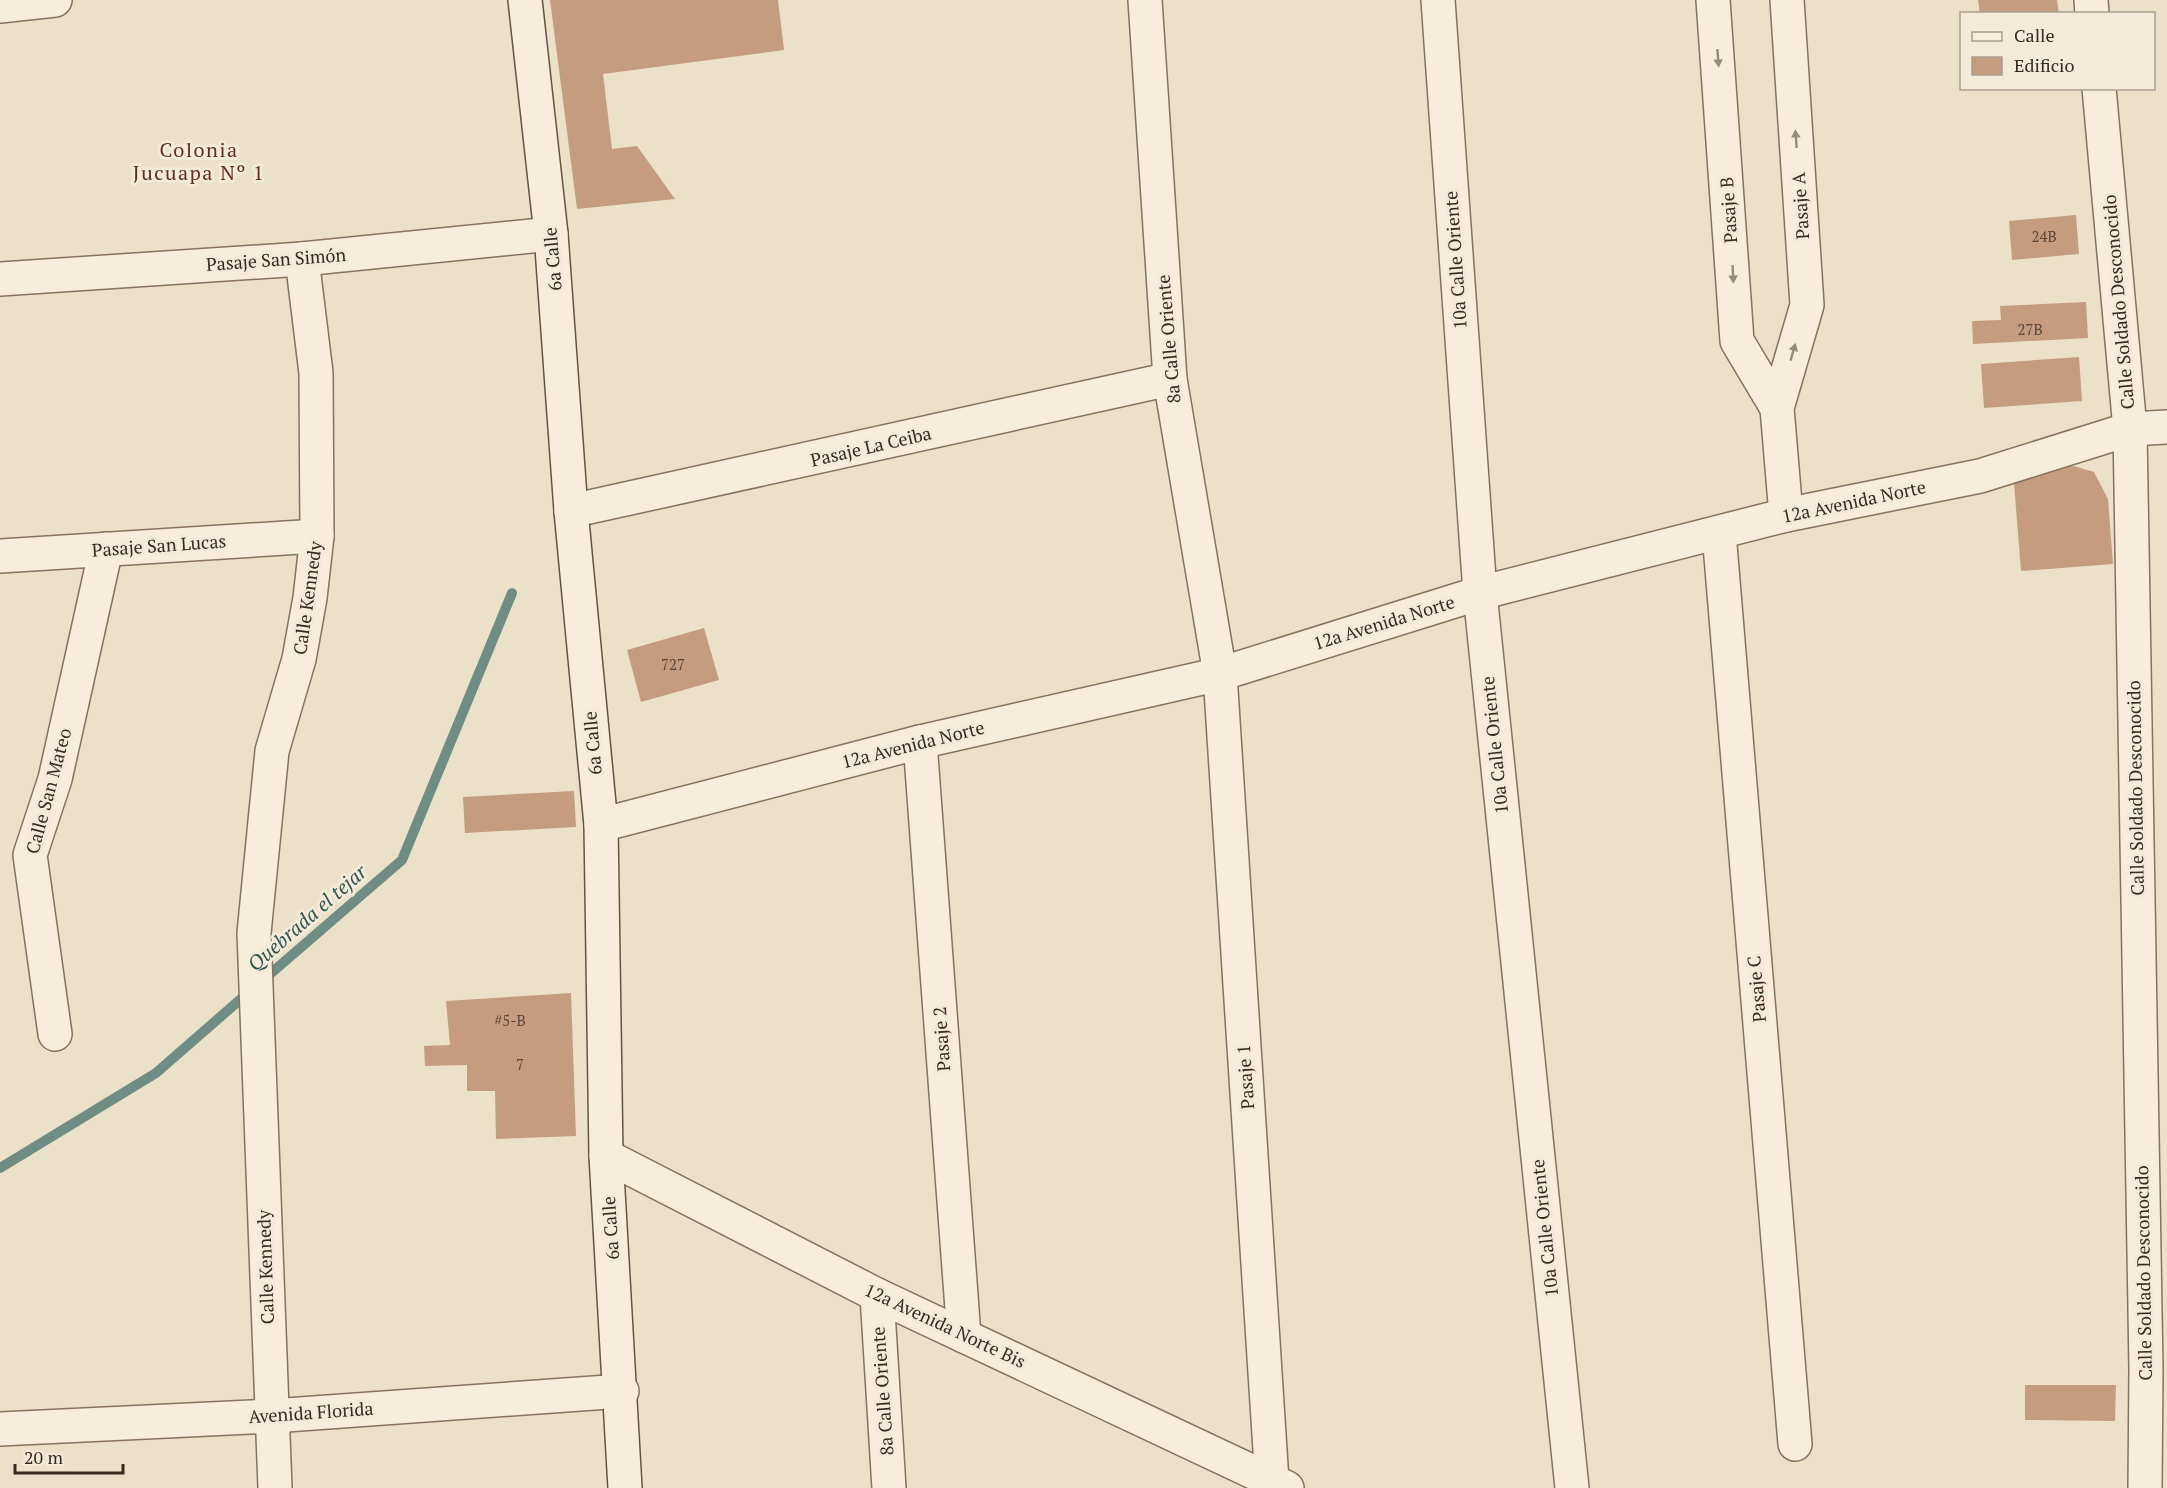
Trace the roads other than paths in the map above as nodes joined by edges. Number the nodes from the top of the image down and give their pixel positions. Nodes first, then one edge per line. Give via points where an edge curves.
1 (55, 0) edge
2 (525, 0) edge
3 (1145, 0) edge
4 (1438, 0) edge
5 (1713, 0) edge
6 (1786, 0) edge
7 (0, 6) edge
8 (2099, 90) edge
9 (551, 234) junction
10 (302, 259) junction
11 (0, 279) edge
12 (1170, 379) junction
13 (1777, 408) junction
14 (2167, 427) edge
15 (2130, 429) junction
16 (571, 511) junction
17 (1786, 515) junction
18 (1719, 533) junction
19 (317, 536) junction
20 (106, 549) junction
21 (0, 556) edge
22 (1480, 593) junction
23 (1220, 674) junction
24 (920, 742) junction
25 (601, 825) junction
26 (55, 1034) dead end
27 (606, 1156) junction
28 (877, 1295) junction
29 (964, 1336) junction
30 (2157, 1369) edge
31 (622, 1390) junction
32 (272, 1416) junction
33 (0, 1429) edge
34 (1795, 1444) dead end
35 (1280, 1484) edge
36 (275, 1488) edge
37 (625, 1488) edge
38 (889, 1488) edge
39 (1572, 1488) edge
40 (2145, 1488) edge

1 - 7 street
2 - 9 street, 6a Calle
3 - 12 street, 8a Calle Oriente
4 - 22 street, 10a Calle Oriente
5 -> 13 street, Pasaje B via 1737,341
13 -> 6 street, Pasaje A via 1807,305
8 - 15 street, Calle Soldado Desconocido
9 - 10 street, Pasaje San Simón
9 - 16 street, 6a Calle
10 - 11 street, Pasaje San Simón
10 - 19 street, Calle Kennedy via 316,373
12 - 16 street, Pasaje La Ceiba
12 - 23 street, 8a Calle Oriente
13 - 17 street
14 - 15 street, 12a Avenida Norte
15 - 17 street, 12a Avenida Norte via 1980,476
15 - 30 street, Calle Soldado Desconocido
16 - 25 street, 6a Calle
17 - 18 street, 12a Avenida Norte
18 - 22 street, 12a Avenida Norte
18 - 34 street, Pasaje C
19 - 20 street, Pasaje San Lucas
19 - 32 street, Calle Kennedy via 299,659 272,751 254,933
20 - 21 street, Pasaje San Lucas
20 - 26 street, Calle San Mateo via 55,779 30,855
22 - 23 street, 12a Avenida Norte
22 - 39 street, 10a Calle Oriente
23 - 24 street, 12a Avenida Norte
23 - 35 street, Pasaje 1
24 - 25 street, 12a Avenida Norte
24 - 29 street, Pasaje 2
25 - 27 street, 6a Calle
27 - 28 street, 12a Avenida Norte Bis
27 - 31 street, 6a Calle
28 - 29 street, 12a Avenida Norte Bis
28 - 38 street, 8a Calle Oriente
29 - 35 street, 12a Avenida Norte Bis
30 - 40 street, Calle Soldado Desconocido
31 - 32 street, Avenida Florida
31 - 37 street, 6a Calle
32 - 33 street, Avenida Florida
32 - 36 street, Calle Kennedy

